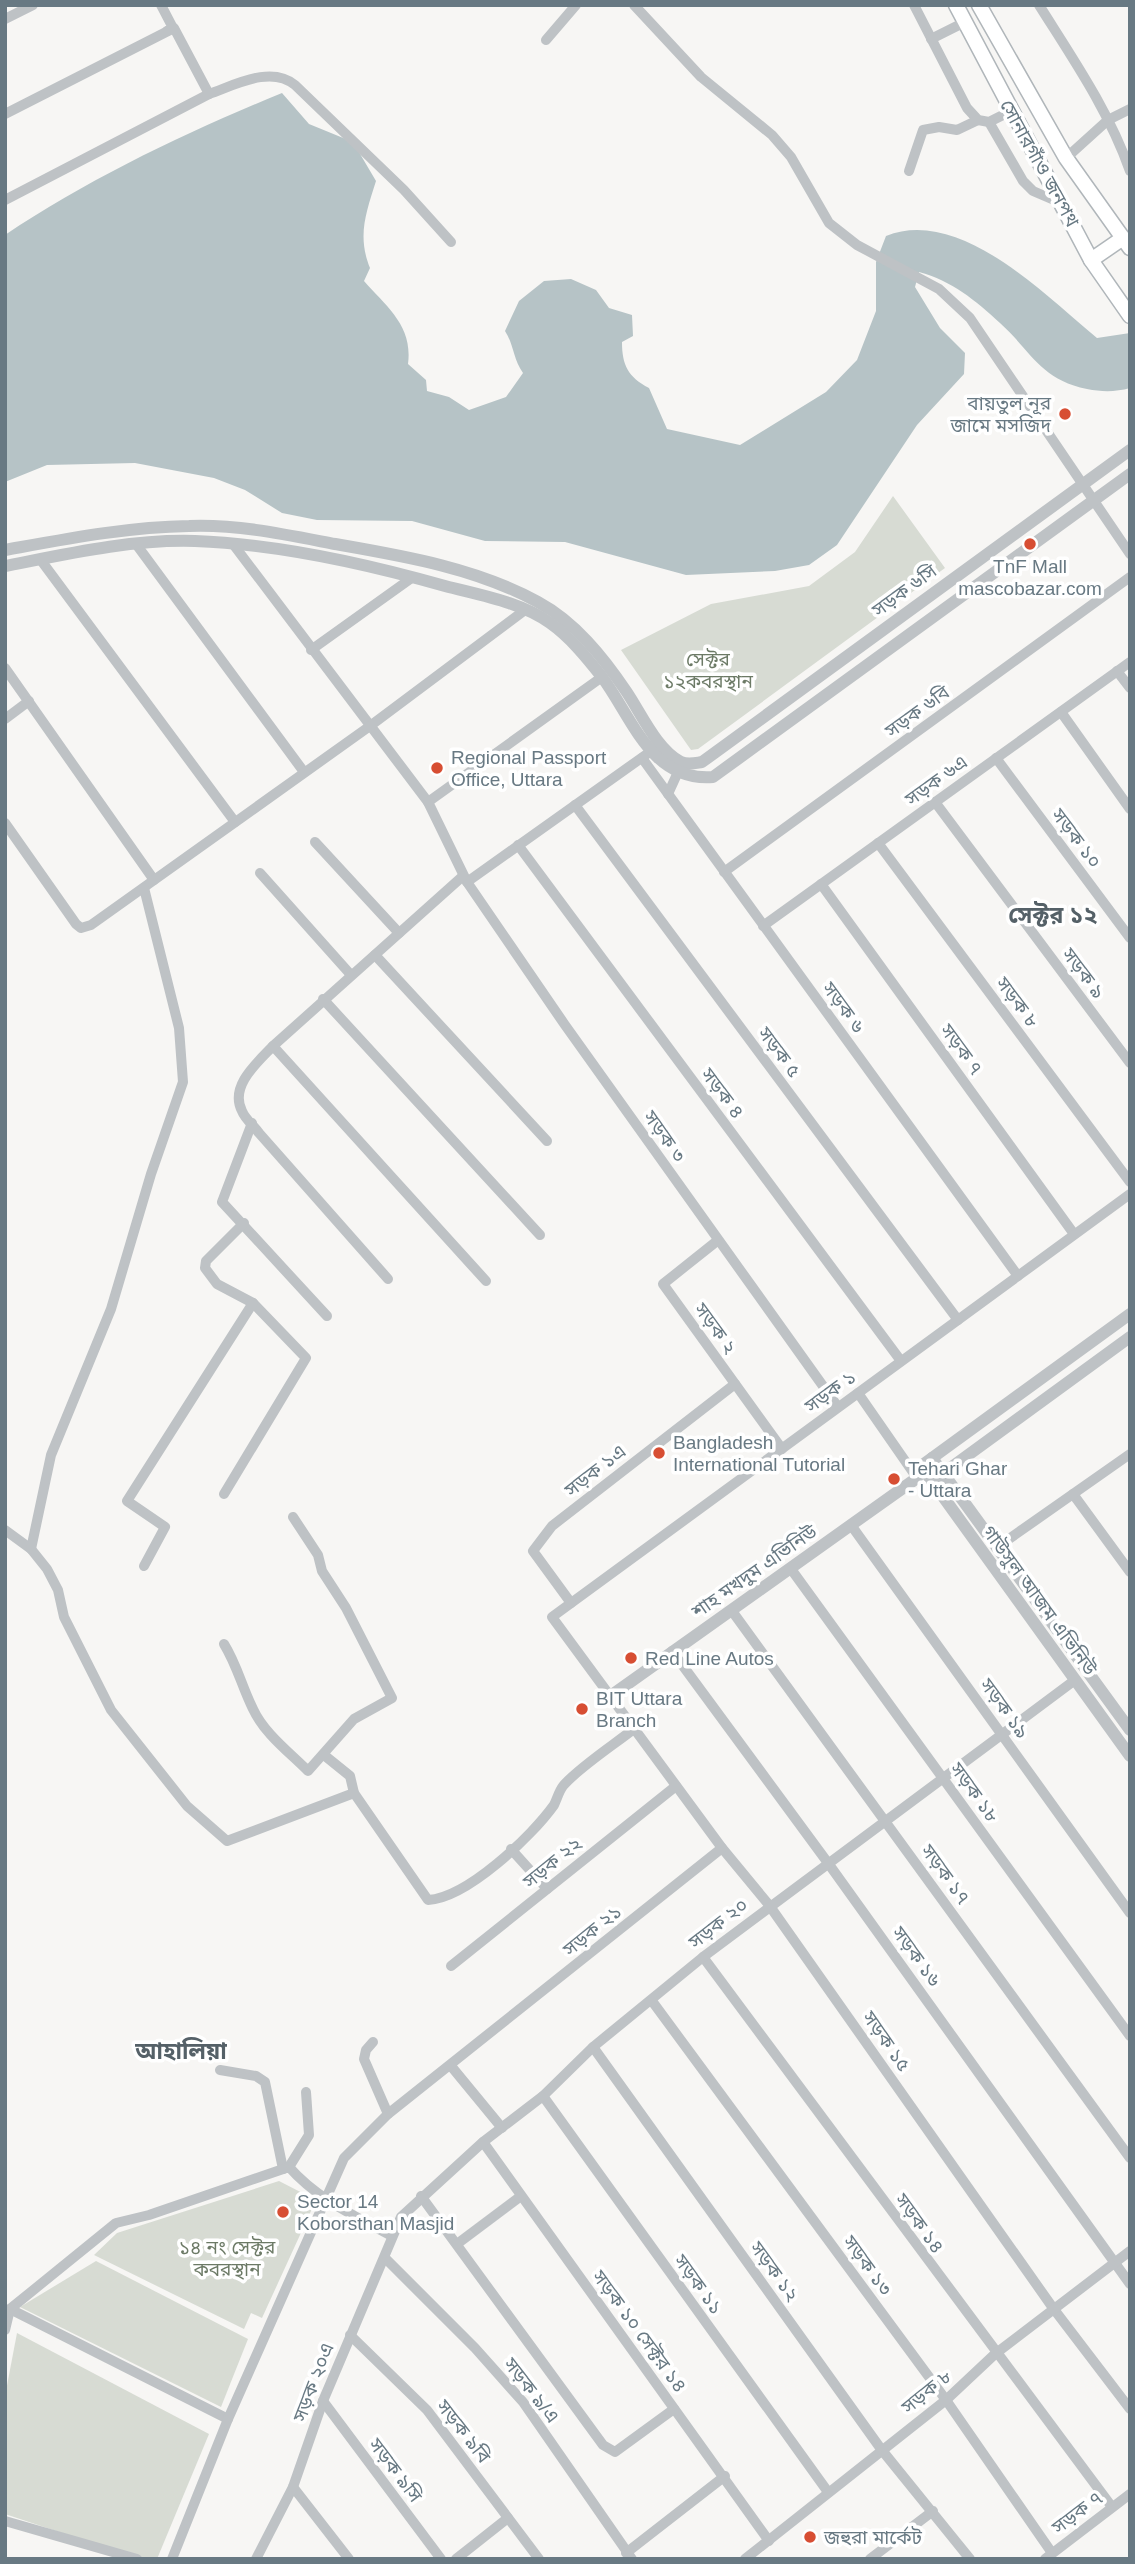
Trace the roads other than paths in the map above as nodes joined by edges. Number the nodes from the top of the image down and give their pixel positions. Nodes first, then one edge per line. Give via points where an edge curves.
1 (33, 5) edge
2 (161, 5) edge
3 (576, 5) edge
4 (635, 5) edge
5 (914, 5) edge
6 (956, 5) edge
7 (979, 5) edge
8 (1039, 5) edge
9 (5, 19) edge
10 (965, 22) junction
11 (931, 38) junction
12 (546, 40) dead end
13 (209, 94) junction
14 (1130, 109) edge
15 (1011, 111) junction
16 (5, 114) edge
17 (1108, 120) junction
18 (984, 121) junction
19 (1066, 158) junction
20 (909, 171) dead end
21 (1130, 171) edge
22 (5, 200) edge
23 (1064, 204) junction
24 (451, 242) dead end
25 (1127, 243) edge
26 (1091, 260) junction
27 (1130, 316) edge
28 (1130, 450) edge
29 (1130, 474) edge
30 (1081, 485) junction
31 (1093, 501) junction
32 (136, 544) junction
33 (233, 544) junction
34 (5, 550) edge
35 (1130, 554) edge
36 (40, 559) junction
37 (5, 566) edge
38 (413, 577) junction
39 (1130, 577) edge
40 (525, 610) junction
41 (311, 650) junction
42 (1130, 662) edge
43 (5, 668) edge
44 (1117, 671) junction
45 (821, 675) junction
46 (602, 677) junction
47 (1130, 688) edge
48 (832, 691) junction
49 (29, 701) junction
50 (1061, 712) junction
51 (5, 719) edge
52 (370, 726) junction
53 (647, 755) junction
54 (996, 758) junction
55 (691, 769) junction
56 (304, 772) junction
57 (668, 794) junction
58 (428, 802) junction
59 (935, 802) junction
60 (575, 805) junction
61 (1130, 809) edge
62 (235, 822) junction
63 (5, 823) edge
64 (315, 842) dead end
65 (878, 843) junction
66 (518, 845) junction
67 (724, 872) junction
68 (260, 873) dead end
69 (465, 879) junction
70 (155, 880) junction
71 (821, 884) junction
72 (144, 888) junction
73 (763, 926) junction
74 (399, 933) junction
75 (1130, 938) edge
76 (374, 955) junction
77 (351, 975) junction
78 (323, 999) junction
79 (273, 1046) junction
80 (1129, 1062) edge
81 (252, 1122) junction
82 (547, 1141) dead end
83 (1130, 1182) edge
84 (1130, 1194) edge
85 (244, 1223) junction
86 (1074, 1234) junction
87 (540, 1235) dead end
88 (717, 1241) junction
89 (1018, 1276) junction
90 (388, 1279) dead end
91 (486, 1281) dead end
92 (253, 1303) junction
93 (1130, 1314) edge
94 (327, 1316) dead end
95 (958, 1320) junction
96 (1130, 1337) edge
97 (1093, 1341) junction
98 (1104, 1356) junction
99 (901, 1361) junction
100 (735, 1384) junction
101 (858, 1393) junction
102 (838, 1408) junction
103 (782, 1449) junction
104 (1130, 1454) edge
105 (932, 1458) junction
106 (919, 1472) junction
107 (942, 1474) junction
108 (931, 1481) junction
109 (224, 1494) dead end
110 (1073, 1494) junction
111 (293, 1517) dead end
112 (851, 1525) junction
113 (5, 1530) edge
114 (996, 1548) junction
115 (31, 1549) junction
116 (144, 1566) dead end
117 (792, 1569) junction
118 (1130, 1572) edge
119 (570, 1603) junction
120 (732, 1611) junction
121 (552, 1617) joint
122 (224, 1644) dead end
123 (672, 1651) junction
124 (1075, 1680) junction
125 (612, 1695) junction
126 (635, 1728) junction
127 (1130, 1730) edge
128 (1004, 1736) junction
129 (324, 1755) junction
130 (1130, 1756) edge
131 (944, 1779) junction
132 (676, 1786) junction
133 (354, 1793) junction
134 (885, 1820) junction
135 (511, 1849) junction
136 (722, 1849) junction
137 (828, 1863) junction
138 (547, 1889) junction
139 (769, 1905) junction
140 (1130, 1913) edge
141 (703, 1957) junction
142 (451, 1966) dead end
143 (652, 2000) junction
144 (1130, 2036) edge
145 (373, 2042) dead end
146 (593, 2047) junction
147 (451, 2066) junction
148 (220, 2070) dead end
149 (306, 2092) dead end
150 (542, 2096) junction
151 (388, 2114) junction
152 (502, 2128) junction
153 (483, 2143) junction
154 (1130, 2158) edge
155 (286, 2168) junction
156 (421, 2196) junction
157 (521, 2196) junction
158 (324, 2199) junction
159 (401, 2217) joint
160 (392, 2236) junction
161 (457, 2244) junction
162 (1130, 2251) edge
163 (386, 2259) junction
164 (1114, 2263) junction
165 (1130, 2284) edge
166 (1053, 2308) junction
167 (7, 2311) edge
168 (5, 2330) edge
169 (350, 2335) junction
170 (995, 2354) junction
171 (946, 2400) junction
172 (323, 2401) junction
173 (674, 2409) junction
174 (1130, 2409) edge
175 (228, 2419) junction
176 (881, 2449) junction
177 (725, 2476) junction
178 (293, 2487) junction
179 (828, 2492) junction
180 (1130, 2494) edge
181 (1112, 2507) junction
182 (933, 2511) junction
183 (508, 2518) junction
184 (5, 2521) edge
185 (769, 2541) junction
186 (759, 2548) junction
187 (629, 2556) edge
188 (1048, 2556) edge
189 (872, 2558) edge
190 (137, 2559) edge
191 (172, 2559) edge
192 (256, 2559) edge
193 (349, 2559) edge
194 (441, 2559) edge
195 (456, 2559) edge
196 (539, 2559) edge
197 (745, 2559) edge
198 (766, 2559) edge
199 (970, 2559) edge

1 - 9 street
2 - 16 street via 173,28
3 - 12 street
4 - 30 street via 701,77 772,135 791,157 829,223 857,245 939,289 970,318
5 - 11 street
6 - 10 main road, সোনারগাঁও জনপথ
7 - 19 main road, সোনারগাঁও জনপথ
8 - 17 street
10 - 11 street
10 - 15 main road, সোনারগাঁও জনপথ
11 - 18 street via 967,108
13 - 16 street via 174,28
13 - 22 street
13 - 24 street via 244,81 285,77 361,146
14 - 17 street
15 - 18 street
15 - 23 main road, সোনারগাঁও জনপথ
17 - 19 street
17 - 21 street
18 - 20 street via 957,130 923,130
18 - 23 street via 1023,181 1033,191
19 - 25 main road, সোনারগাঁও জনপথ
23 - 26 main road, সোনারগাঁও জনপথ
25 - 26 main road
26 - 27 main road, সোনারগাঁও জনপথ
28 - 30 street, সড়ক ৬সি
29 - 31 street, সড়ক ৬সি
30 - 31 street
30 - 45 street, সড়ক ৬সি
31 - 35 street
31 - 48 street, সড়ক ৬সি
32 - 33 street
32 - 36 street
32 - 56 street
33 - 38 street via 334,558
33 - 41 street, সড়ক ৩
34 - 55 street via 122,530 191,526 269,532 435,563 495,582 569,622 612,672 661,742
36 - 37 street
36 - 62 street
38 - 40 street
38 - 41 street
39 - 67 street, সড়ক ৬বি
40 - 46 street via 575,645
40 - 52 street
41 - 52 street, সড়ক ৩
42 - 44 street, সড়ক ৬এ
43 - 49 street
44 - 47 street
44 - 50 street, সড়ক ৬এ
45 - 48 street
45 - 55 street, সড়ক ৬সি
46 - 53 street
46 - 58 street
48 - 55 street, সড়ক ৬সি via 713,777
49 - 51 street
49 - 70 street
50 - 54 street, সড়ক ৬এ
50 - 61 street
52 - 56 street
52 - 58 street, সড়ক ৩
53 - 55 street
53 - 57 street, সড়ক ৬
53 - 60 street
54 - 59 street, সড়ক ৬এ
54 - 75 street, সড়ক ১০
55 - 57 street
56 - 62 street
57 - 67 street, সড়ক ৬
58 - 69 street, সড়ক ৩
59 - 65 street, সড়ক ৬এ
59 - 80 street, সড়ক ৯
60 - 66 street
60 - 95 street, সড়ক ৫
62 - 70 street
63 - 72 street via 81,928
64 - 74 street
65 - 71 street, সড়ক ৬এ
65 - 83 street, সড়ক ৮
66 - 69 street
66 - 99 street, সড়ক ৪
67 - 73 street, সড়ক ৬
68 - 77 street
69 - 74 street
69 - 88 street, সড়ক ৩
70 - 72 street
71 - 73 street, সড়ক ৬এ
71 - 86 street, সড়ক ৭
72 - 115 street via 179,1028 183,1082 111,1309 51,1454
73 - 89 street, সড়ক ৬
74 - 76 street
76 - 77 street
76 - 82 street
77 - 78 street
78 - 79 street
78 - 87 street
79 - 81 street via 250,1069 239,1094 242,1111
79 - 91 street
81 - 85 street via 222,1198
81 - 90 street
84 - 86 street, সড়ক ১
85 - 92 street via 206,1261 205,1268 217,1284
85 - 94 street
86 - 89 street, সড়ক ১
88 - 100 street, সড়ক ২ via 663,1284
88 - 102 street, সড়ক ৩
89 - 95 street, সড়ক ১
92 - 109 street via 306,1358
92 - 116 street via 127,1501 165,1527
93 - 97 street, শাহ মখদুম এভিনিউ
95 - 99 street, সড়ক ১
96 - 98 street
97 - 98 street
97 - 105 street, শাহ মখদুম এভিনিউ
98 - 107 street
99 - 101 street, সড়ক ১
100 - 103 street, সড়ক ২
100 - 119 street, সড়ক ১এ via 552,1526 533,1551
101 - 102 street, সড়ক ১
101 - 106 street
102 - 103 street, সড়ক ১
103 - 119 street, সড়ক ১
104 - 110 street
105 - 106 street, শাহ মখদুম এভিনিউ
105 - 107 street, গাউসুল আজম এভিনিউ
106 - 108 street, গাউসুল আজম এভিনিউ
106 - 112 street, শাহ মখদুম এভিনিউ
107 - 108 street
107 - 114 street, গাউসুল আজম এভিনিউ
108 - 124 street, গাউসুল আজম এভিনিউ
110 - 114 street
110 - 118 street
111 - 129 street via 318,1555 322,1571 346,1608 391,1699 354,1719
112 - 117 street, শাহ মখদুম এভিনিউ
112 - 128 street, সড়ক ১৯
113 - 115 street
114 - 127 street, গাউসুল আজম এভিনিউ
115 - 133 street via 58,1590 64,1617 111,1710 187,1806 227,1841
117 - 120 street, শাহ মখদুম এভিনিউ
117 - 131 street, সড়ক ১৮
119 - 121 street, সড়ক ১
120 - 123 street, শাহ মখদুম এভিনিউ
120 - 134 street, সড়ক ১৭
121 - 125 street, সড়ক ১৫
122 - 129 street via 254,1711 273,1736 308,1770
123 - 125 street, শাহ মখদুম এভিনিউ
123 - 137 street, সড়ক ১৬
124 - 128 street, সড়ক ২০
124 - 130 street, গাউসুল আজম এভিনিউ
125 - 126 street, সড়ক ১৫
126 - 132 street, সড়ক ১৫
126 - 135 street via 564,1785 540,1822
128 - 131 street, সড়ক ২০
128 - 140 street, সড়ক ১৯
129 - 133 street via 350,1776
131 - 134 street, সড়ক ২০
131 - 144 street, সড়ক ১৮
132 - 136 street, সড়ক ১৫
132 - 138 street, সড়ক ২২
133 - 135 street via 428,1900 443,1900 472,1883
134 - 137 street, সড়ক ২০
134 - 154 street, সড়ক ১৭
135 - 138 street
136 - 139 street, সড়ক ১৫
136 - 147 street, সড়ক ২১
137 - 139 street, সড়ক ২০
137 - 164 street, সড়ক ১৬
138 - 142 street, সড়ক ২২
139 - 141 street, সড়ক ২০
139 - 166 street, সড়ক ১৫
141 - 143 street, সড়ক ২০
141 - 170 street, সড়ক ১৪
143 - 146 street, সড়ক ২০
143 - 171 street, সড়ক ১৩
145 - 151 street via 364,2059
146 - 150 street, সড়ক ২০
146 - 176 street, সড়ক ১২
147 - 151 street, সড়ক ২১
147 - 152 street
148 - 155 street via 265,2082
149 - 155 street via 309,2135
150 - 152 street, সড়ক ২০
150 - 179 street, সড়ক ১১
151 - 158 street, সড়ক ২১ via 344,2158
152 - 153 street, সড়ক ২০
153 - 156 street, সড়ক ২০
153 - 157 street, সড়ক ১০ সেক্টর ১৪
155 - 158 street
155 - 167 street via 116,2223
156 - 159 street, সড়ক ২০
156 - 161 street
157 - 161 street
157 - 173 street, সড়ক ১০ সেক্টর ১৪
158 - 160 street
158 - 175 street, সড়ক ২১
159 - 160 street, সড়ক ২০এ
160 - 163 street, সড়ক ২০এ
161 - 173 street via 610,2450 619,2449
162 - 164 street, সড়ক ৮
163 - 169 street, সড়ক ২০এ
163 - 187 street, সড়ক ৯/এ via 523,2402
164 - 165 street, সড়ক ১৬
164 - 166 street, সড়ক ৮
166 - 170 street, সড়ক ৮
166 - 174 street, সড়ক ১৫
167 - 168 street
167 - 175 street
169 - 172 street, সড়ক ২০এ
169 - 183 street, সড়ক ৯বি via 427,2410
170 - 171 street, সড়ক ৮
170 - 181 street, সড়ক ১৪
171 - 176 street, সড়ক ৮
171 - 188 street, সড়ক ১৩
172 - 178 street, সড়ক ২০এ
172 - 194 street, সড়ক ৯সি
173 - 177 street, সড়ক ১০ সেক্টর ১৪
175 - 191 street, সড়ক ২১
176 - 179 street, সড়ক ৮
176 - 182 street, সড়ক ১২
177 - 185 street, সড়ক ১০ সেক্টর ১৪
177 - 187 street
178 - 192 street, সড়ক ২০এ
178 - 193 street
179 - 185 street, সড়ক ৮
180 - 181 street, সড়ক ৭
181 - 188 street, সড়ক ৭
182 - 189 street
182 - 199 street, সড়ক ১২
183 - 195 street
183 - 196 street, সড়ক ৯বি
184 - 190 street
185 - 186 street, সড়ক ৮
186 - 197 street, সড়ক ৮
186 - 198 street

